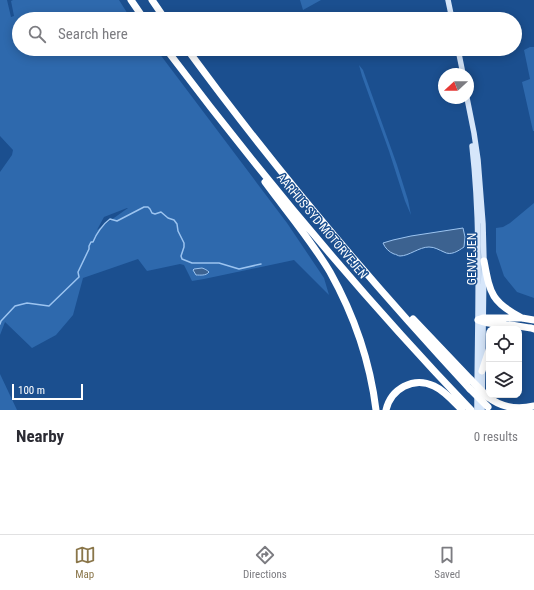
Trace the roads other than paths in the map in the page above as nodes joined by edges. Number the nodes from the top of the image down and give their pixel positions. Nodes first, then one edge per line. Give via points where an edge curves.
1 (131, 0) edge
2 (152, 0) edge
3 (448, 0) edge
4 (139, 12) edge
5 (160, 12) edge
6 (451, 12) edge
7 (171, 56) edge
8 (192, 56) edge
9 (459, 56) edge
10 (462, 68) edge
11 (468, 104) edge
12 (469, 110) junction
13 (252, 158) junction
14 (484, 261) junction
15 (373, 281) junction
16 (522, 318) junction
17 (481, 320) junction
18 (534, 320) edge
19 (518, 326) edge
20 (522, 327) edge
21 (534, 329) edge
22 (486, 359) edge
23 (482, 371) junction
24 (534, 406) edge
25 (487, 409) edge
26 (376, 410) edge
27 (386, 410) edge
28 (470, 410) edge

1 - 4 highway
2 - 5 highway
3 - 6 street
7 - 13 highway, AARHUS SYD MOTORVEJEN
8 - 15 highway, AARHUS SYD MOTORVEJEN via 279,169
9 - 10 street
11 - 12 street, GENVEJEN
12 - 14 street, GENVEJEN via 478,160
12 - 17 street, GENVEJEN via 478,224
13 - 26 highway via 256,170 313,245 345,301 364,350
13 - 28 highway, AARHUS SYD MOTORVEJEN via 362,292
14 - 16 highway via 494,296 503,307
14 - 17 street, GENVEJEN
15 - 24 highway, bridge via 488,397 505,407 515,409
15 - 25 highway, AARHUS SYD MOTORVEJEN, bridge
16 - 17 highway
16 - 18 highway
17 - 19 highway
17 - 23 street, GENVEJEN
17 - 28 street, GENVEJEN
20 - 21 highway
22 - 23 highway
23 - 25 street, GENVEJEN
27 - 28 highway via 388,402 402,386 423,383 434,386

